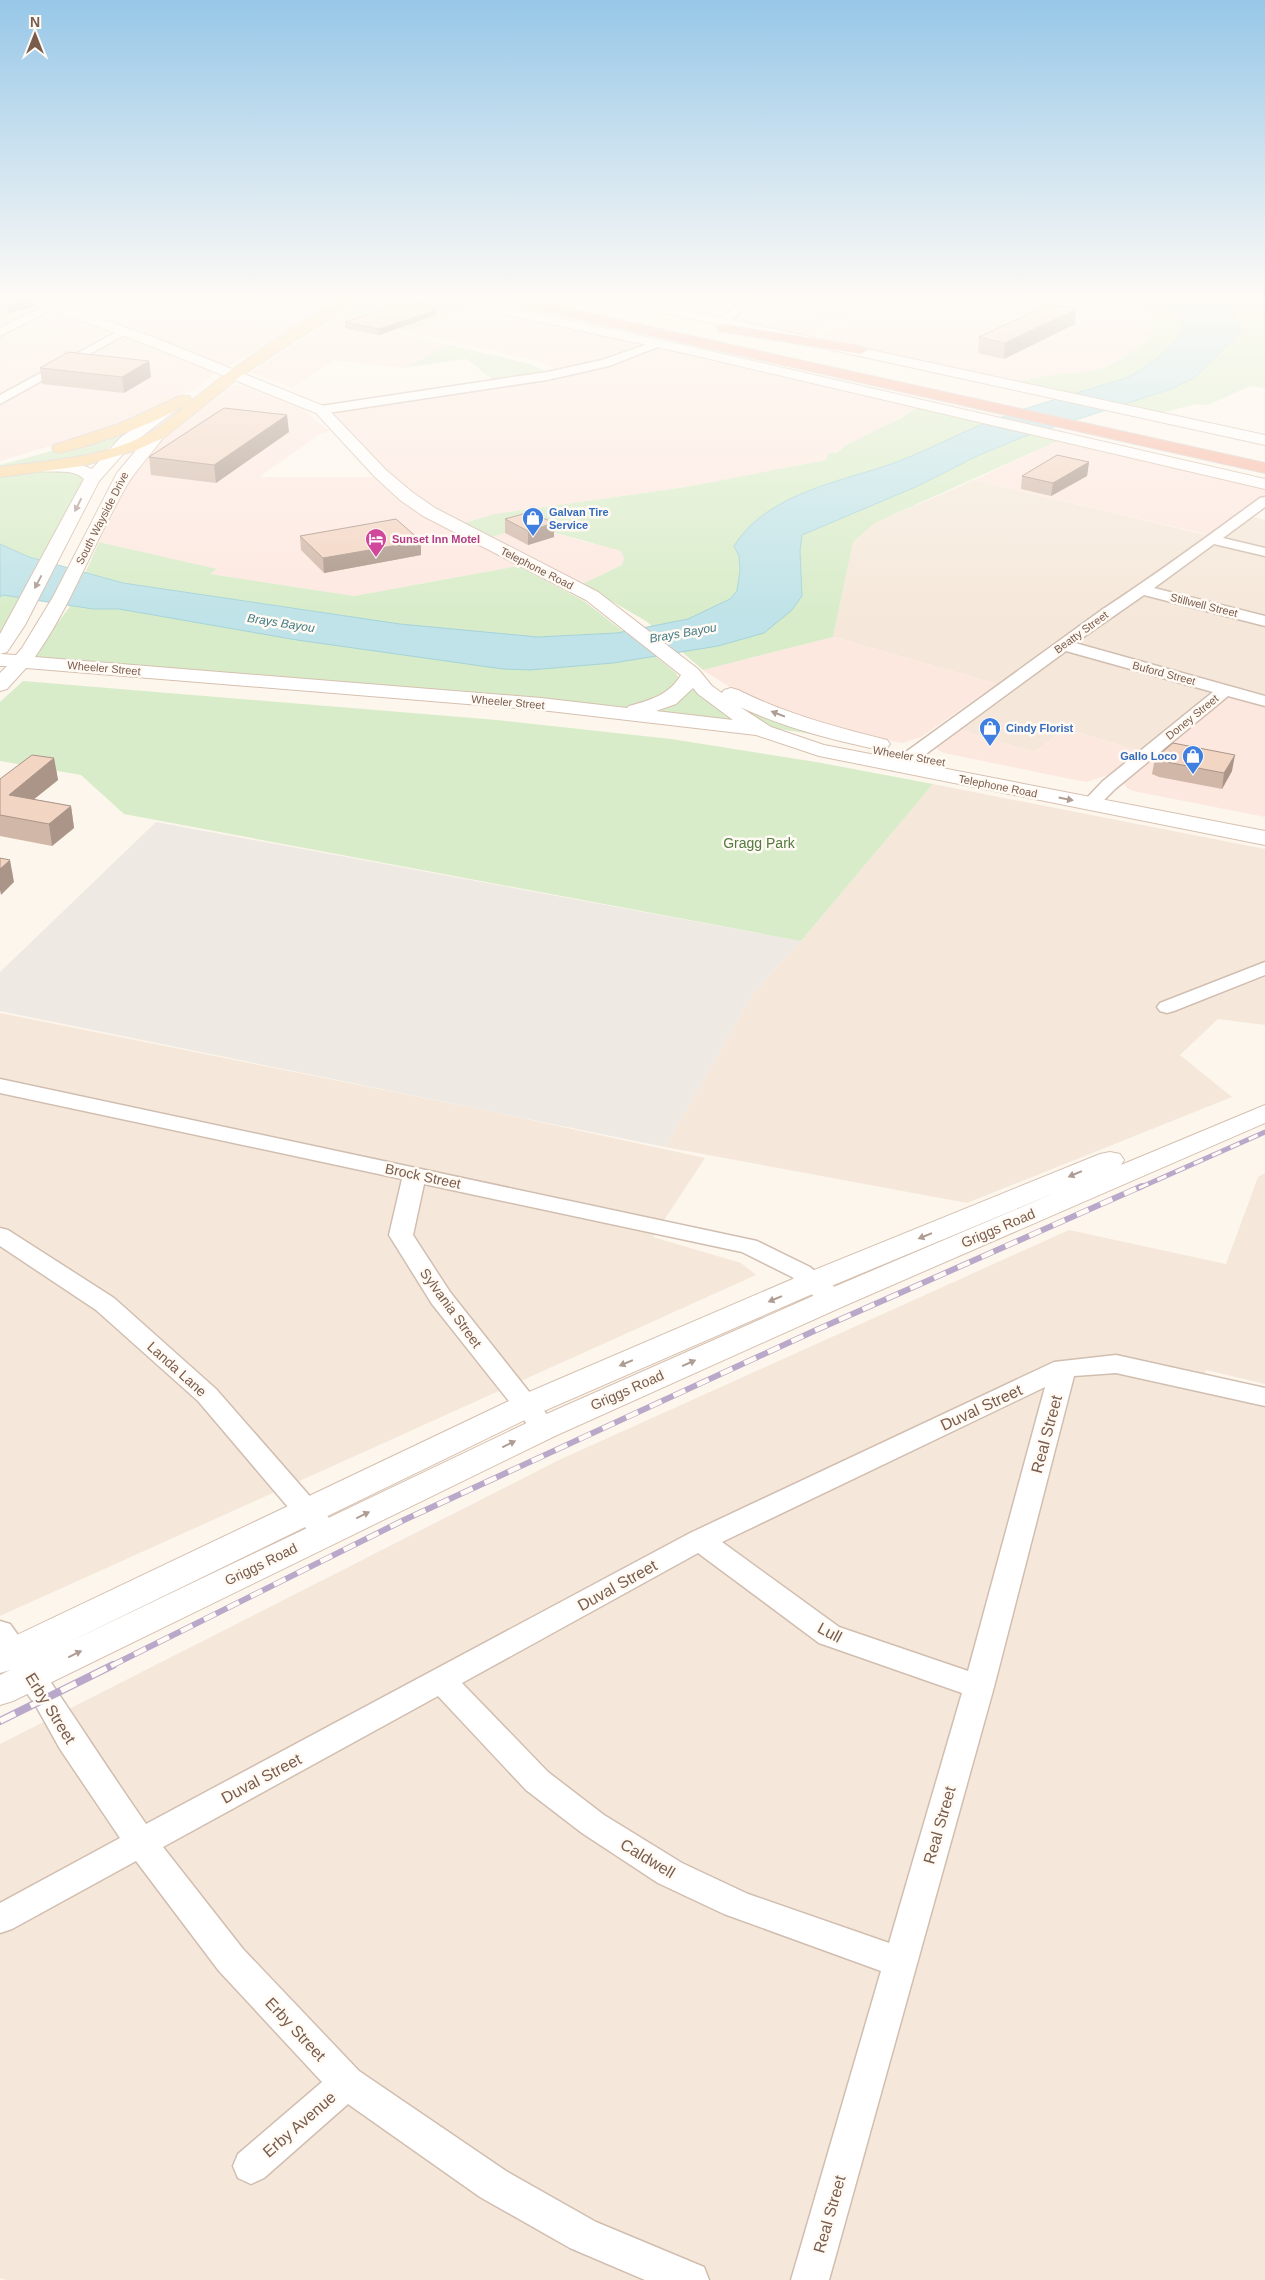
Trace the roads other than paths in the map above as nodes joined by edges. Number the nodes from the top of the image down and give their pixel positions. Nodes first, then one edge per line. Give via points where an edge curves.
1 (174, 405) edge
2 (195, 405) edge
3 (309, 405) edge
4 (352, 405) edge
5 (930, 405) edge
6 (1016, 405) edge
7 (1049, 405) edge
8 (1083, 405) edge
9 (170, 408) junction
10 (321, 410) junction
11 (159, 434) junction
12 (1265, 440) edge
13 (1200, 441) junction
14 (117, 451) junction
15 (1265, 454) edge
16 (1265, 461) edge
17 (0, 464) edge
18 (40, 467) junction
19 (1265, 468) edge
20 (1203, 469) junction
21 (0, 472) edge
22 (92, 479) junction
23 (1265, 480) edge
24 (1265, 484) edge
25 (1265, 501) edge
26 (1210, 539) junction
27 (1265, 552) edge
28 (1142, 590) junction
29 (1265, 621) edge
30 (1063, 645) junction
31 (0, 648) edge
32 (7, 669) edge
33 (692, 674) junction
34 (1225, 690) junction
35 (1265, 701) edge
36 (602, 710) junction
37 (764, 730) junction
38 (819, 750) junction
39 (908, 758) junction
40 (1012, 774) joint
41 (1096, 797) junction
42 (1265, 823) edge
43 (1265, 838) edge
44 (1265, 968) edge
45 (1167, 1008) dead end
46 (0, 1086) edge
47 (1265, 1094) edge
48 (1265, 1113) edge
49 (415, 1174) junction
50 (0, 1235) edge
51 (823, 1291) junction
52 (1063, 1368) junction
53 (1265, 1397) edge
54 (535, 1417) junction
55 (317, 1521) junction
56 (700, 1540) junction
57 (9, 1662) edge
58 (442, 1681) junction
59 (979, 1687) junction
60 (141, 1843) junction
61 (0, 1919) edge
62 (900, 1962) junction
63 (346, 2083) junction
64 (251, 2166) dead end
65 (690, 2280) edge
66 (810, 2280) edge

1 - 9 main road, South Wayside Drive
2 - 11 main road, South Wayside Drive
3 - 10 main road, Telephone Road
4 - 10 street
5 - 20 main road
6 - 13 highway
7 - 13 highway
8 - 13 main road
9 - 14 main road, South Wayside Drive
9 - 17 main road via 96,437
10 - 33 main road, Telephone Road via 406,496 429,512 592,596
11 - 14 main road
11 - 32 main road, South Wayside Drive via 140,452 118,484 45,628
12 - 13 main road
13 - 15 highway
13 - 16 highway
13 - 19 highway
14 - 18 main road via 82,461
14 - 22 main road, South Wayside Drive
18 - 21 main road
18 - 22 main road via 74,468 86,471
20 - 23 highway
20 - 24 main road
22 -> 31 main road, South Wayside Drive via 16,625
25 - 26 street, Beatty Street
26 - 27 street
26 - 28 street, Beatty Street
28 - 29 street, Stillwell Street
28 - 30 street, Beatty Street
30 - 34 street, Buford Street
30 - 39 street, Beatty Street
32 - 36 main road, Wheeler Street
32 - 38 main road, Wheeler Street via 589,719
33 - 36 main road via 676,696 657,705 635,710
33 - 37 main road, Telephone Road via 704,690
39 -> 33 main road, Telephone Road via 747,703
34 - 35 street, Buford Street
34 - 41 street, Doney Street
36 - 37 main road, Wheeler Street
37 - 38 main road, Telephone Road
37 - 39 main road, Wheeler Street
38 - 39 main road, Telephone Road
39 - 40 main road, Wheeler Street
39 -> 41 main road, Telephone Road
40 - 41 main road, Telephone Road
41 - 42 main road, Telephone Road
41 - 43 main road, Telephone Road
44 - 45 street
46 - 49 street, Brock Street
47 -> 51 main road, Griggs Road
48 - 51 main road, Griggs Road
49 - 51 street, Brock Street via 749,1246 801,1272
49 - 54 street, Sylvania Street via 401,1235 441,1298
50 - 55 street, Landa Lane via 106,1304 207,1395
51 - 54 main road, Griggs Road
52 - 53 street, Duval Street via 1116,1364
52 - 56 street, Duval Street
52 - 59 street, Real Street
54 - 55 main road, Griggs Road
55 - 57 main road, Griggs Road
56 - 58 street, Duval Street
56 - 59 street, Lull via 829,1635
57 - 60 street, Erby Street via 47,1698 71,1740
58 - 60 street, Duval Street
58 - 62 street, Caldwell via 537,1781 593,1824 670,1873 736,1904
59 - 62 street, Real Street
60 - 61 street, Duval Street
60 - 63 street, Erby Street via 231,1960
62 - 66 street, Real Street
63 - 64 street, Erby Avenue
63 - 65 street, Erby Street via 492,2184 583,2235

